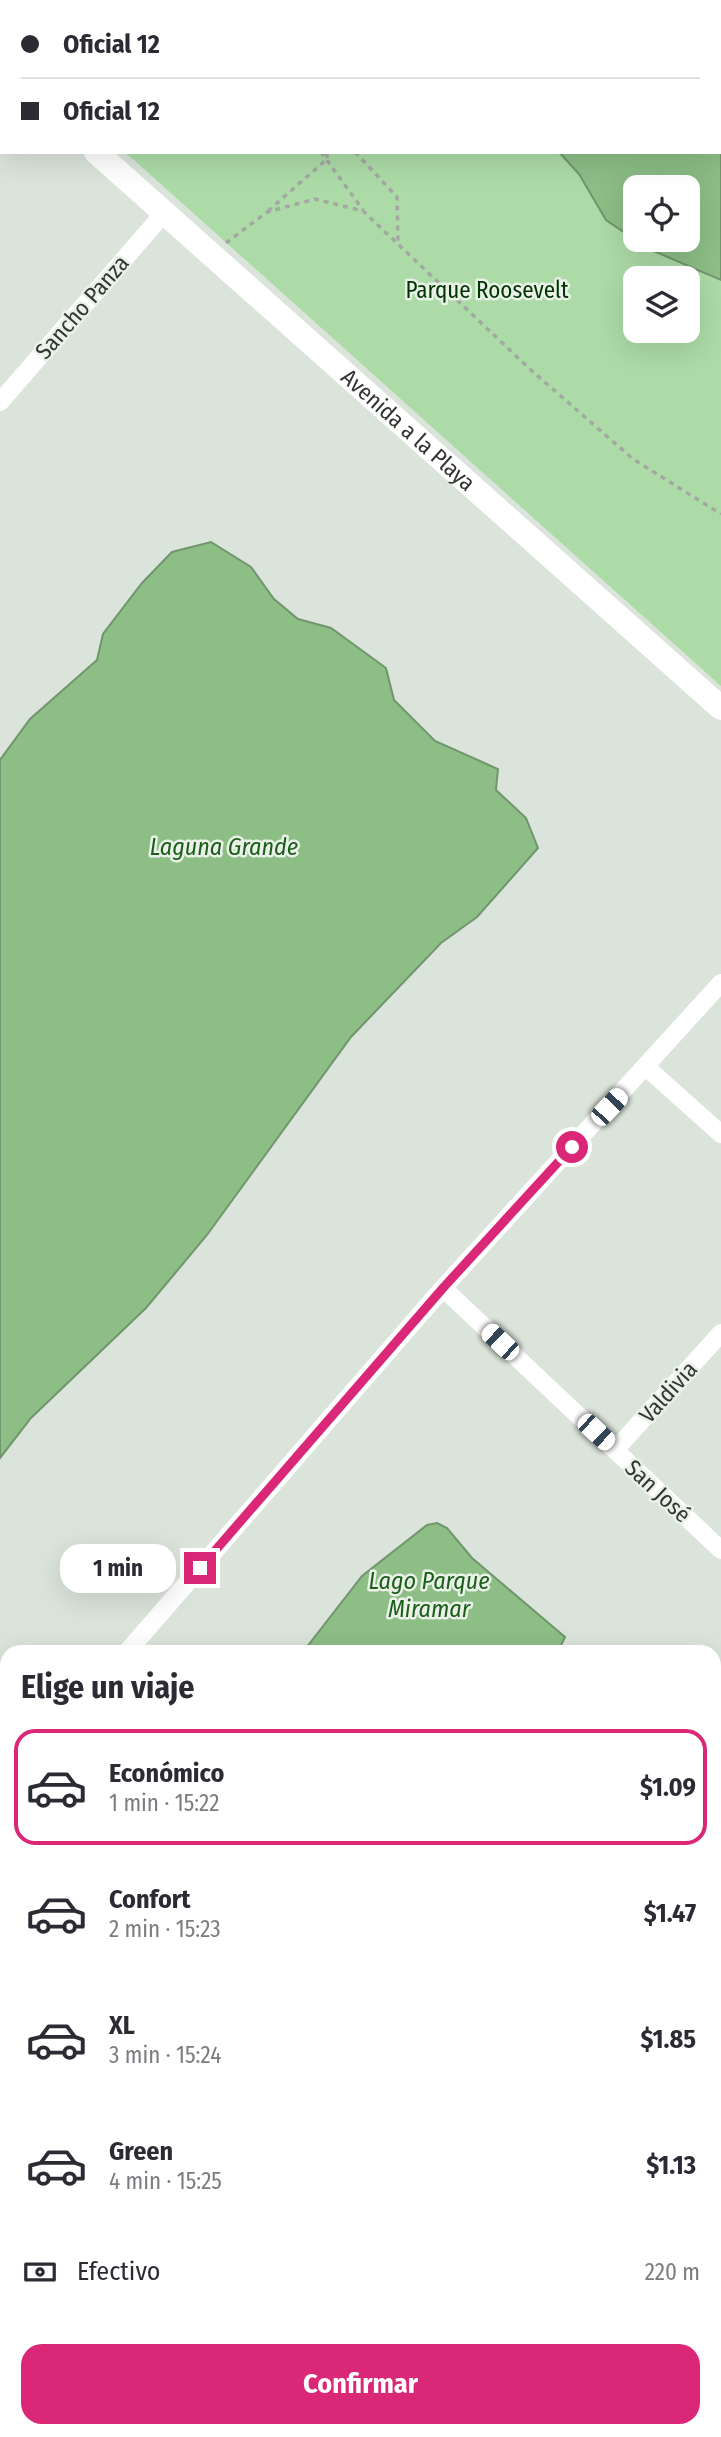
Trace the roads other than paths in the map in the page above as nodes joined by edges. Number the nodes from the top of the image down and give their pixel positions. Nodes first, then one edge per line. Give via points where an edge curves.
1 (98, 154) edge
2 (165, 212) junction
3 (0, 402) edge
4 (721, 708) edge
5 (721, 983) edge
6 (646, 1067) junction
7 (721, 1134) edge
8 (443, 1288) junction
9 (721, 1333) edge
10 (615, 1450) junction
11 (721, 1550) edge
12 (133, 1645) edge

1 - 2 street, Avenida a la Playa
2 - 3 street, Sancho Panza
2 - 4 street, Avenida a la Playa
5 - 6 street
6 - 7 street
6 - 8 street
8 - 10 street, San José
8 - 12 street
9 - 10 street, Valdivia
10 - 11 street, San José

